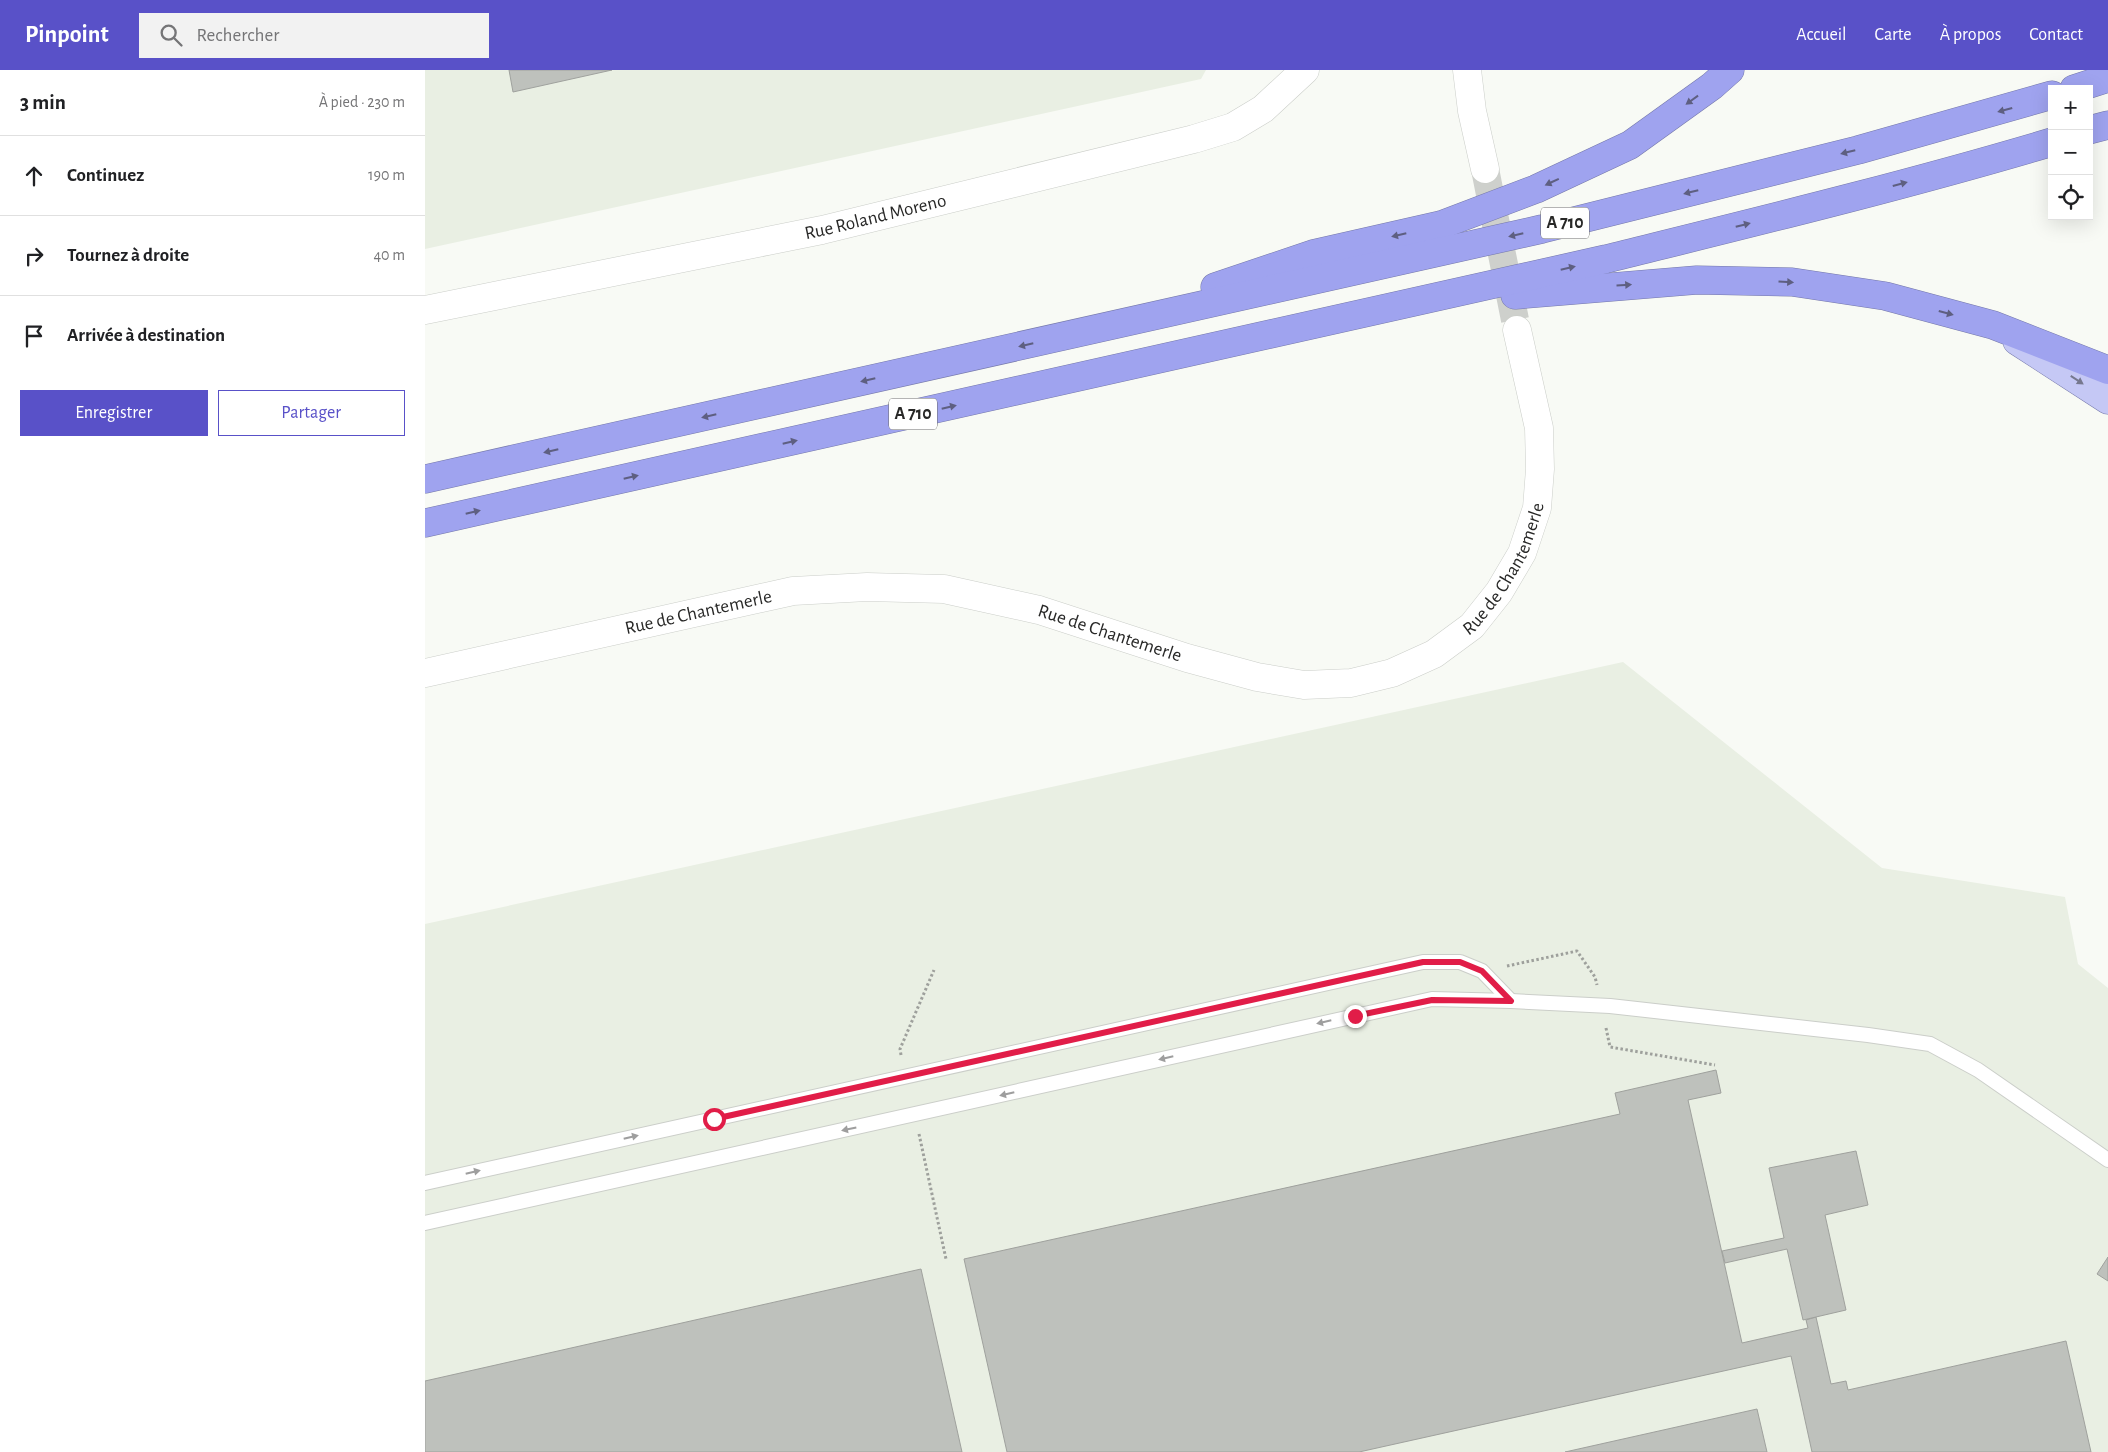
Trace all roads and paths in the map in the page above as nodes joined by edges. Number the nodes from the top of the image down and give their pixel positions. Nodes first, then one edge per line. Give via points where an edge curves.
1 (1305, 70) edge
2 (1467, 70) edge
3 (1730, 70) edge
4 (2108, 78) edge
5 (2086, 85) edge
6 (2048, 97) edge
7 (2108, 125) edge
8 (2093, 129) edge
9 (2048, 143) edge
10 (1485, 169) tunnel mouth
11 (1401, 306) junction
12 (425, 310) edge
13 (1993, 325) junction
14 (1517, 330) tunnel mouth
15 (1074, 334) junction
16 (2108, 370) edge
17 (2108, 400) edge
18 (425, 479) edge
19 (425, 523) edge
20 (425, 673) edge
21 (1511, 1001) junction
22 (2108, 1160) edge
23 (425, 1183) edge
24 (425, 1223) edge

1 - 12 street, Rue Roland Moreno via 1263,109 1233,127 1194,139 822,230
2 - 10 street
3 -> 15 highway via 1630,145 1536,189 1441,225 1313,254
4 - 5 highway
6 -> 15 highway, A 710 via 1858,150 1542,229
7 - 8 highway
11 -> 9 highway, A 710 via 1773,218
11 -> 13 highway via 1697,280 1792,282 1885,296
19 -> 11 highway, A 710
13 - 16 highway
13 -> 17 main road
14 - 20 street, Rue de Chantemerle via 1539,428 1540,469 1537,508 1522,554 1499,592 1472,626 1435,654 1392,673 1351,684 1304,685 1257,677 1187,658 1039,610 944,589 867,586 793,591
15 -> 18 highway, A 710
21 - 22 lane via 1610,1006 1930,1044 1985,1075
23 -> 21 lane via 1423,962 1460,962 1482,971
21 -> 24 lane via 1432,1000

